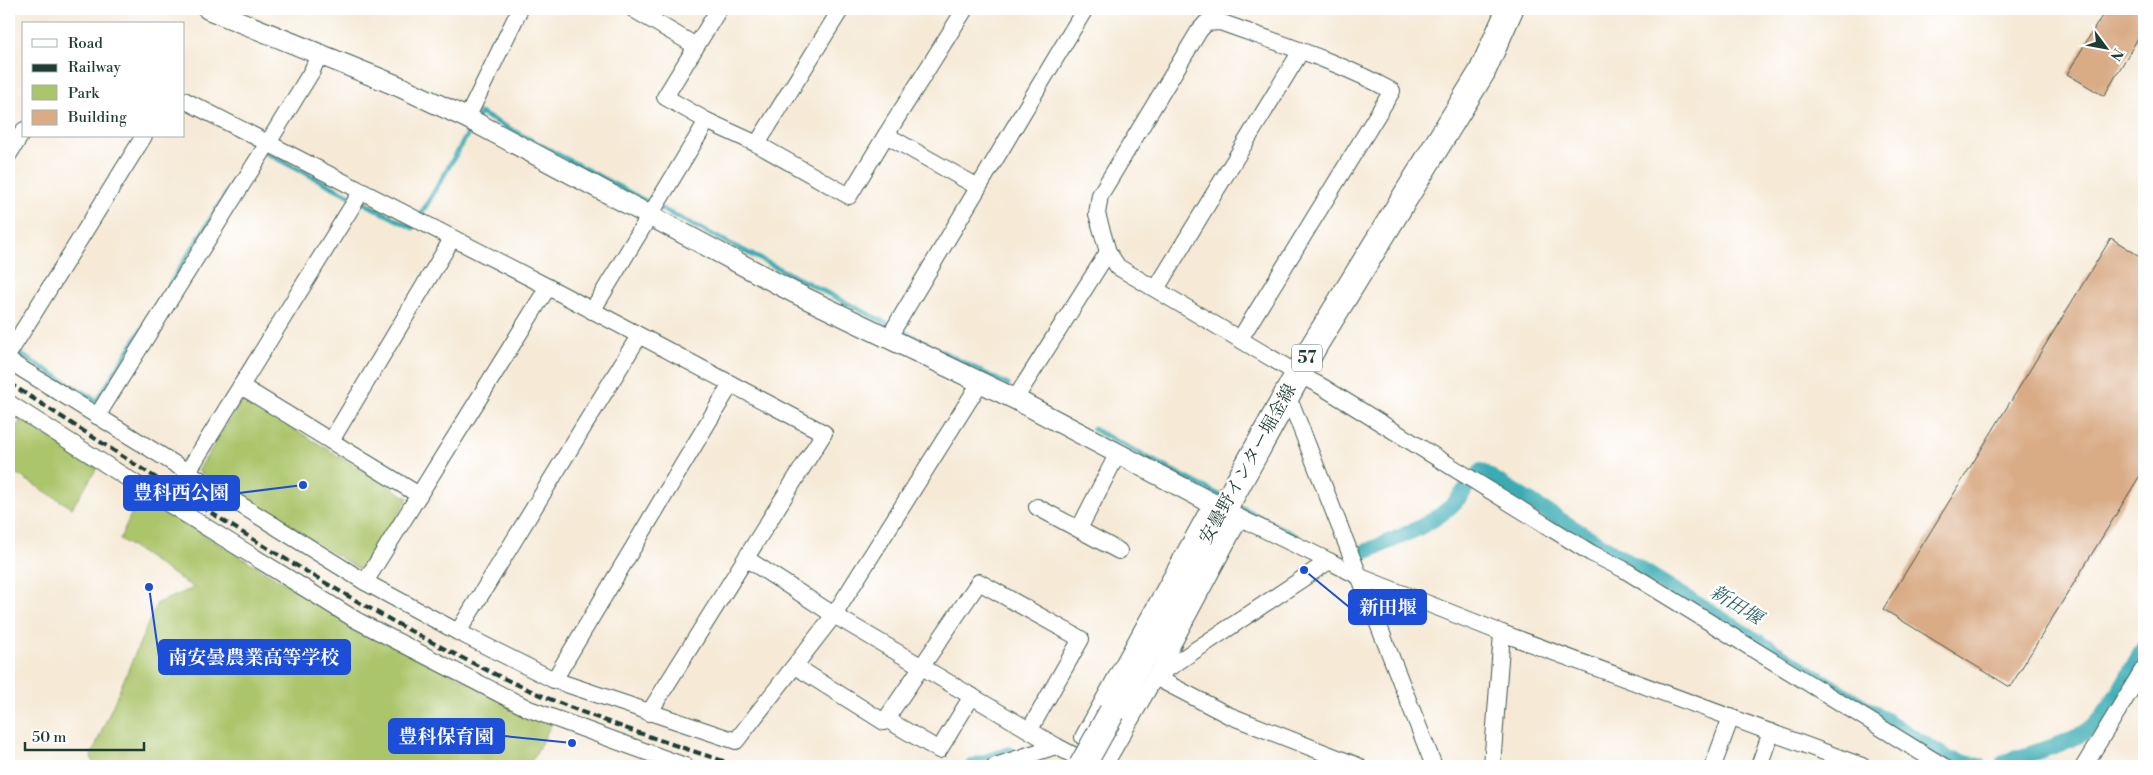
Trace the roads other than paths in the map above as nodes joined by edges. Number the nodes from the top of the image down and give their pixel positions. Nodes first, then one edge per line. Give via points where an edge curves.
1 (208, 9) edge
2 (520, 9) edge
3 (633, 9) edge
4 (719, 9) edge
5 (841, 9) edge
6 (965, 9) edge
7 (1085, 9) edge
8 (1510, 9) edge
9 (696, 46) junction
10 (1301, 51) junction
11 (319, 54) junction
12 (185, 100) edge
13 (467, 118) junction
14 (707, 121) junction
15 (22, 133) edge
16 (886, 135) junction
17 (143, 138) edge
18 (268, 142) junction
19 (757, 144) junction
20 (9, 154) edge
21 (978, 187) junction
22 (361, 192) junction
23 (650, 216) junction
24 (452, 239) junction
25 (1108, 252) junction
26 (548, 287) junction
27 (1156, 289) junction
28 (592, 311) junction
29 (639, 336) junction
30 (889, 337) junction
31 (1240, 339) junction
32 (9, 353) edge
33 (9, 361) edge
34 (1298, 374) junction
35 (980, 383) junction
36 (732, 384) junction
37 (241, 386) junction
38 (1015, 399) junction
39 (1283, 401) junction
40 (9, 403) edge
41 (96, 416) junction
42 (331, 440) junction
43 (1118, 453) junction
44 (187, 473) junction
45 (419, 495) junction
46 (1037, 507) dead end
47 (1225, 510) junction
48 (1079, 529) junction
49 (1120, 551) dead end
50 (747, 559) junction
51 (1329, 562) junction
52 (1358, 576) junction
53 (364, 582) junction
54 (834, 615) junction
55 (458, 632) junction
56 (1502, 633) junction
57 (794, 666) junction
58 (923, 667) junction
59 (2144, 668) edge
60 (1155, 677) junction
61 (554, 680) junction
62 (972, 696) junction
63 (649, 713) junction
64 (1731, 717) junction
65 (886, 719) junction
66 (1030, 729) junction
67 (1771, 732) junction
68 (1056, 746) junction
69 (1078, 761) edge
70 (685, 766) edge
71 (995, 766) edge
72 (1094, 766) edge
73 (1104, 766) edge
74 (1358, 766) edge
75 (1434, 766) edge
76 (1492, 766) edge
77 (1713, 766) edge
78 (1759, 766) edge
79 (1862, 766) edge
80 (1943, 766) edge
81 (2084, 766) edge

1 - 11 street
2 - 13 street
3 - 9 street
4 - 9 street
5 - 19 street
6 - 16 street
7 - 21 street
8 - 34 main road, 安曇野インター堀金線 / 57 via 1482,72
9 - 14 street via 664,97
10 - 25 street via 1220,22 1206,23 1100,195 1097,214
10 - 27 street
10 - 31 street via 1392,91
11 - 13 street
11 - 18 street
12 - 18 street
13 - 23 street
14 - 19 street
14 - 23 street
15 - 20 street
16 - 19 street via 849,196
16 - 21 street
17 - 32 street
18 - 22 street
18 - 41 street
21 - 30 street
22 - 24 street
22 - 37 street
23 - 28 street
23 - 30 street via 793,292
24 - 26 street
24 - 42 street
25 - 27 street via 1118,267
25 - 38 street
26 - 28 street
26 - 45 street
27 - 31 street
28 - 29 street
29 - 36 street
29 - 55 street
30 - 35 street
31 - 34 street
33 - 41 street
34 - 39 main road, 安曇野インター堀金線 / 57
34 - 80 street
35 - 38 street
35 - 54 street
36 - 50 street via 824,433
36 - 61 street
37 - 42 street
37 - 44 street
38 - 43 street
39 - 47 main road, 安曇野インター堀金線 / 57
39 - 52 street via 1293,408
40 - 70 street via 356,620 529,709
41 - 44 street
42 - 45 street
43 - 47 street
43 - 48 street
44 - 53 street
45 - 53 street
46 - 48 street
47 - 51 street
47 - 60 street
47 - 69 street
47 - 69 main road, 安曇野インター堀金線 / 57, bridge via 1112,712
48 - 49 street
50 - 54 street
50 - 63 street
51 - 52 street
51 - 60 street
52 - 56 street
52 - 75 street
53 - 55 street
54 - 57 street
54 - 58 street
55 - 61 street
56 - 64 street
56 - 76 street
57 - 63 street via 736,741
57 - 65 street via 884,722
58 - 62 street
58 - 65 street
58 - 66 street via 979,582 1081,639
59 - 81 street
60 - 73 street
60 - 74 street via 1228,715
61 - 63 street
62 - 65 street via 939,750
62 - 66 street
64 - 67 street
64 - 77 street
66 - 68 street
67 - 78 street
67 - 79 street
68 - 69 street
68 - 71 street
69 - 72 street

